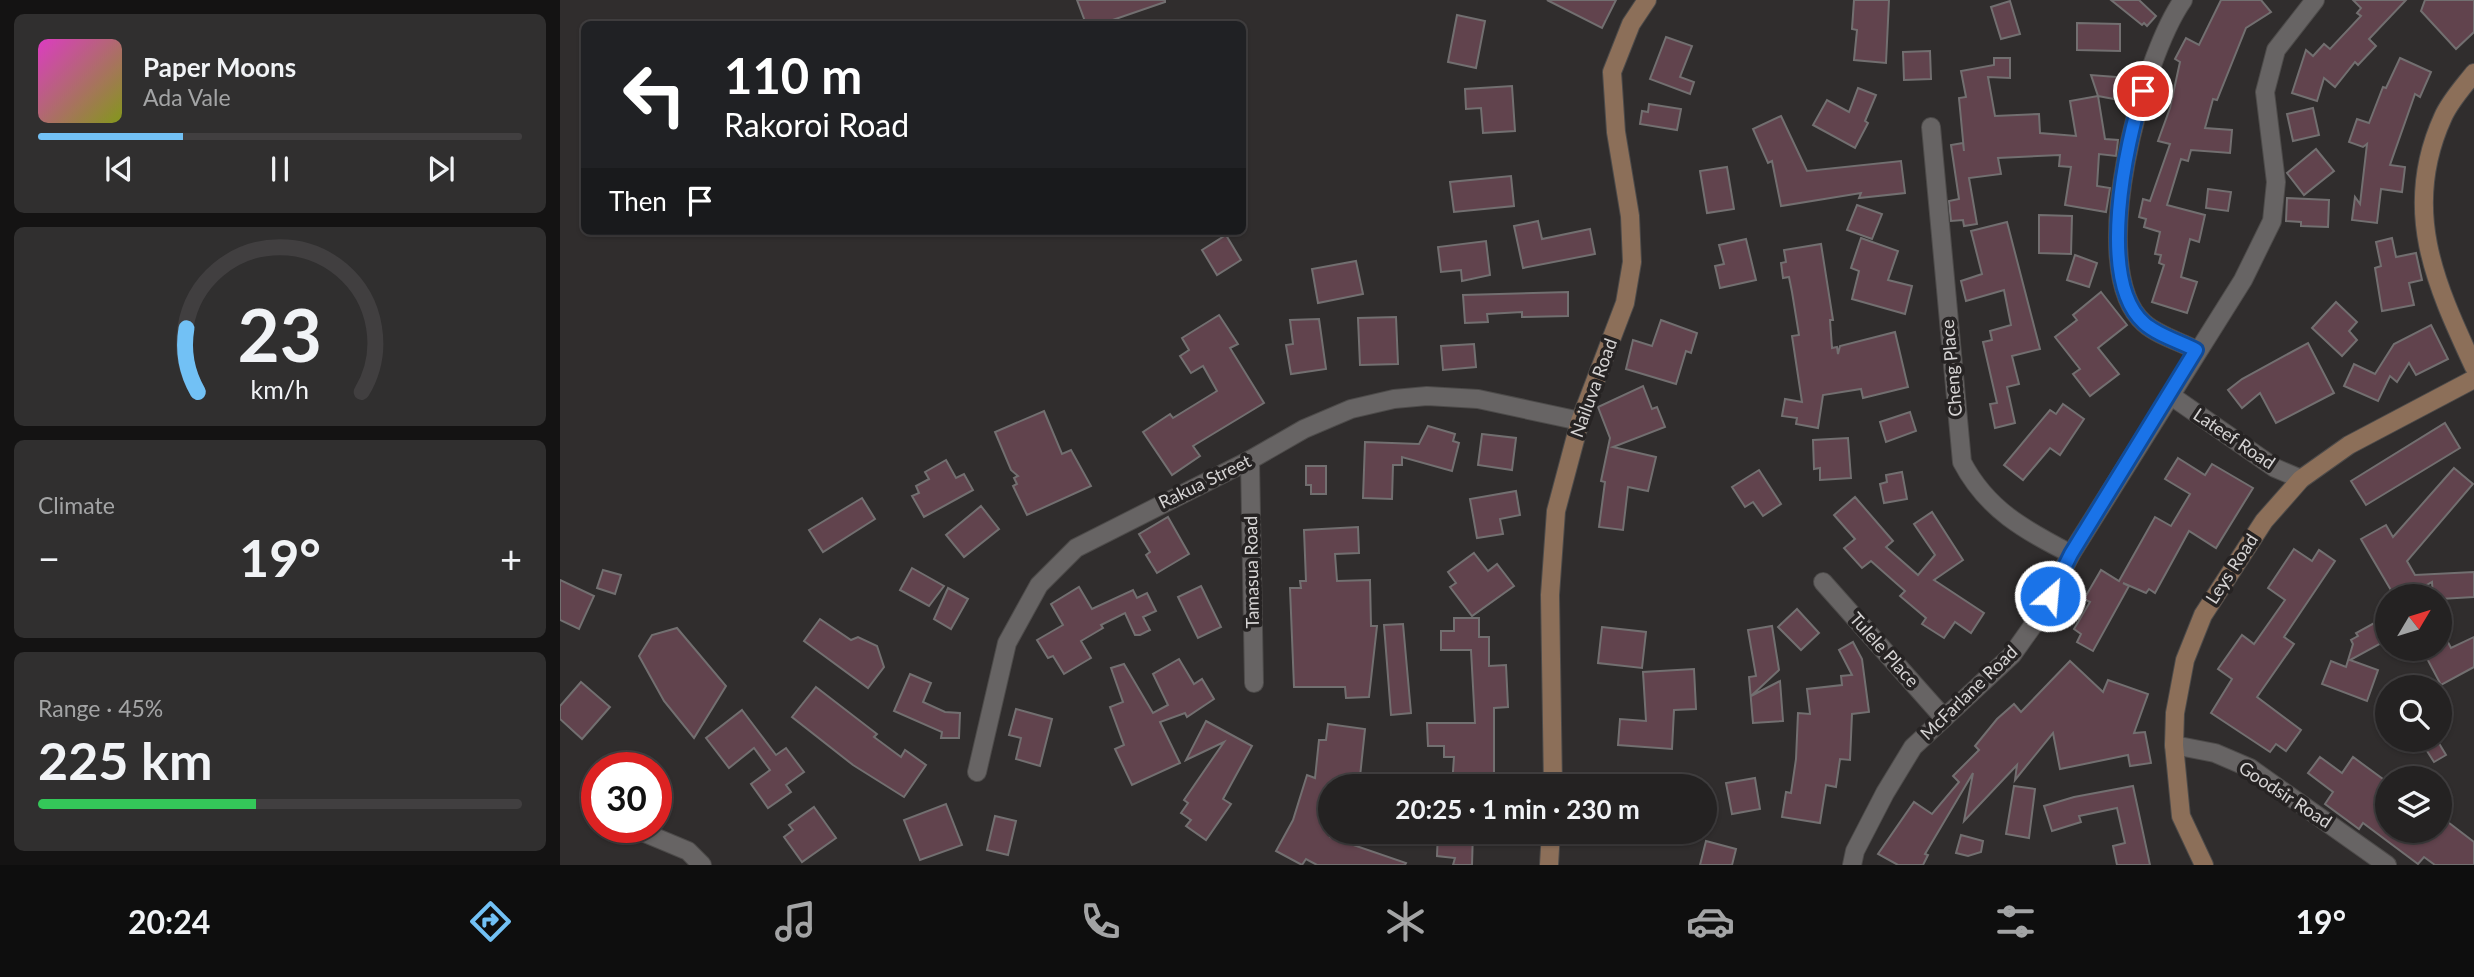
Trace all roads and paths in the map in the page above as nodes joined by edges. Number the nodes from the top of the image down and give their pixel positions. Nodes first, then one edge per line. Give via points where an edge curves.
1 (1647, 0) edge
2 (2183, 0) edge
3 (2315, 0) edge
4 (2474, 73) edge
5 (1931, 127) dead end
6 (2196, 350) junction
7 (2474, 367) edge
8 (2474, 379) edge
9 (2170, 395) junction
10 (1580, 421) junction
11 (1250, 460) junction
12 (2301, 479) junction
13 (2071, 554) junction
14 (1823, 582) dead end
15 (1254, 683) dead end
16 (1944, 718) junction
17 (2174, 745) junction
18 (977, 772) dead end
19 (1553, 774) edge
20 (669, 843) edge
21 (1550, 844) edge
22 (702, 865) edge
23 (1549, 865) edge
24 (1852, 865) edge
25 (2204, 865) edge
26 (2387, 865) edge

1 - 10 street, Nailuva Road via 1631,24 1612,72 1632,262 1625,303
2 - 6 street via 2151,65 2135,116 2117,220 2127,298 2144,323
3 - 6 street, McFarlane Road via 2276,50 2265,92 2276,182 2272,220 2243,280
4 - 7 street via 2443,115 2428,163 2423,229 2440,295
5 - 13 street, Cheng Place via 1962,462 1988,503 2014,525
6 - 9 street, McFarlane Road
8 - 12 street, Leys Road via 2349,445
9 - 12 street, Lateef Road via 2275,468
9 - 13 street, McFarlane Road
10 - 11 street, Rakua Street via 1478,399 1394,399 1351,409
10 - 19 street, Nailuva Road via 1556,511 1550,595
11 - 15 street, Tamasua Road
11 - 18 street, Rakua Street via 1076,548 1039,585 1007,643
12 - 17 street, Leys Road via 2251,540 2203,615 2185,660
13 - 16 street, McFarlane Road via 2039,617 2012,655
14 - 16 street, Tulele Place
16 - 24 street, McFarlane Road via 1913,747 1879,804
17 - 25 street, Leys Road via 2181,816
17 - 26 street, Goodsir Road via 2215,753 2250,768
20 - 22 street via 688,851
21 - 23 street

